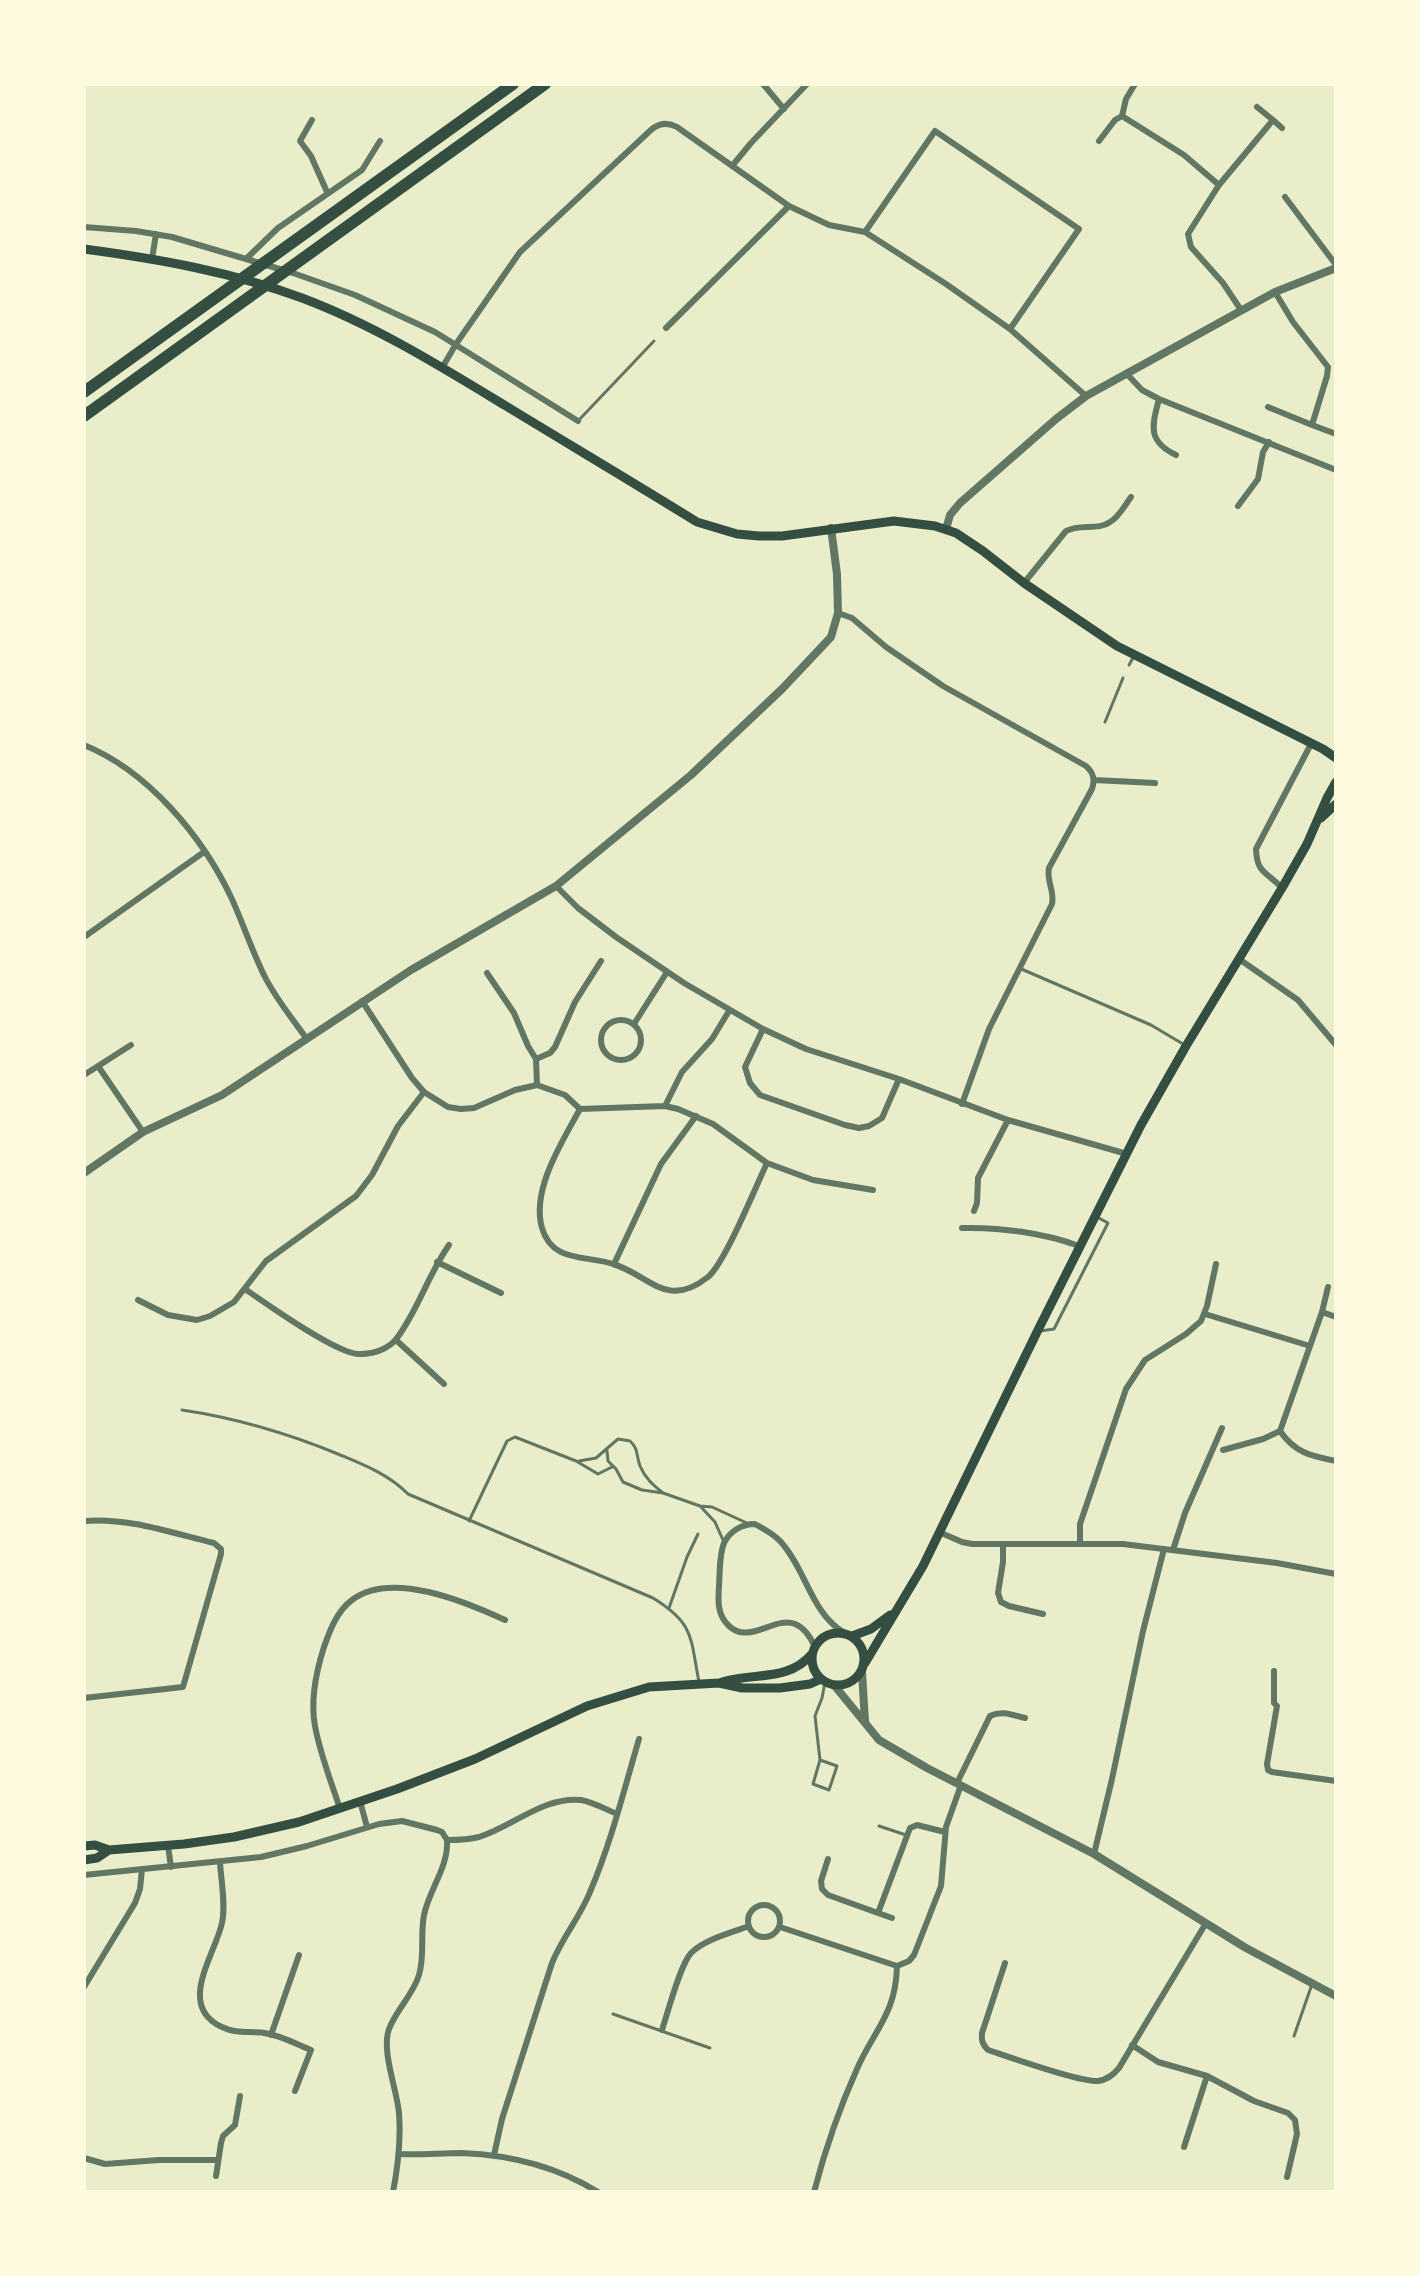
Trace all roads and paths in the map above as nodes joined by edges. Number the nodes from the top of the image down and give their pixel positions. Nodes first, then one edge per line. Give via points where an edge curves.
1 (513, 84) edge
2 (545, 84) edge
3 (763, 84) edge
4 (807, 84) edge
5 (1135, 84) edge
6 (1257, 107) dead end
7 (784, 109) junction
8 (1122, 116) junction
9 (312, 120) dead end
10 (1273, 120) junction
11 (1282, 128) dead end
12 (380, 141) dead end
13 (1099, 141) dead end
14 (732, 166) junction
15 (1219, 185) junction
16 (327, 192) junction
17 (1285, 197) dead end
18 (789, 206) junction
19 (84, 227) edge
20 (865, 232) junction
21 (156, 234) junction
22 (84, 249) edge
23 (152, 259) junction
24 (246, 259) junction
25 (1336, 266) edge
26 (1275, 292) junction
27 (1241, 310) junction
28 (666, 328) dead end
29 (1010, 329) junction
30 (654, 341) dead end
31 (456, 344) junction
32 (442, 368) junction
33 (1126, 373) junction
34 (84, 392) edge
35 (1086, 396) junction
36 (1159, 399) junction
37 (1268, 407) dead end
38 (84, 416) edge
39 (578, 421) joint
40 (1312, 425) junction
41 (1336, 434) edge
42 (1269, 442) junction
43 (1176, 455) dead end
44 (1335, 468) edge
45 (1131, 497) dead end
46 (1238, 506) dead end
47 (831, 528) junction
48 (946, 529) junction
49 (1024, 583) junction
50 (838, 613) junction
51 (1123, 678) dead end
52 (1105, 722) dead end
53 (1311, 744) junction
54 (84, 745) edge
55 (1336, 758) edge
56 (1094, 780) junction
57 (1336, 782) edge
58 (1155, 783) dead end
59 (1336, 804) edge
60 (1319, 820) junction
61 (204, 852) junction
62 (556, 886) junction
63 (1282, 888) junction
64 (84, 937) edge
65 (1239, 959) junction
66 (601, 961) dead end
67 (1019, 968) junction
68 (667, 972) junction
69 (487, 973) dead end
70 (362, 1001) junction
71 (729, 1011) junction
72 (634, 1024) junction
73 (763, 1029) junction
74 (306, 1038) junction
75 (131, 1045) dead end
76 (1336, 1045) edge
77 (1186, 1046) junction
78 (536, 1059) junction
79 (98, 1066) junction
80 (84, 1075) edge
81 (899, 1079) junction
82 (537, 1085) junction
83 (424, 1092) junction
84 (962, 1104) junction
85 (665, 1106) junction
86 (580, 1109) junction
87 (696, 1116) junction
88 (1008, 1120) junction
89 (143, 1132) junction
90 (1127, 1154) junction
91 (767, 1163) junction
92 (84, 1173) edge
93 (873, 1190) dead end
94 (974, 1211) dead end
95 (1094, 1216) junction
96 (962, 1228) dead end
97 (449, 1245) dead end
98 (1079, 1246) junction
99 (437, 1262) junction
100 (614, 1264) junction
101 (1216, 1264) dead end
102 (1328, 1287) dead end
103 (245, 1289) junction
104 (501, 1293) dead end
105 (138, 1300) dead end
106 (1322, 1312) junction
107 (1205, 1314) junction
108 (1336, 1317) edge
109 (1037, 1332) junction
110 (396, 1340) junction
111 (1310, 1346) junction
112 (444, 1384) dead end
113 (182, 1410) dead end
114 (1222, 1428) dead end
115 (1280, 1431) junction
116 (1223, 1450) dead end
117 (607, 1451) junction
118 (576, 1461) junction
119 (1336, 1461) edge
120 (612, 1467) junction
121 (663, 1493) junction
122 (700, 1506) junction
123 (84, 1521) edge
124 (469, 1521) junction
125 (749, 1524) junction
126 (939, 1532) junction
127 (698, 1534) dead end
128 (724, 1543) junction
129 (1080, 1543) junction
130 (1003, 1544) junction
131 (1164, 1549) junction
132 (1173, 1550) junction
133 (1336, 1574) edge
134 (669, 1608) junction
135 (899, 1608) junction
136 (1043, 1614) dead end
137 (505, 1620) dead end
138 (847, 1634) junction
139 (813, 1651) junction
140 (863, 1667) junction
141 (1274, 1671) dead end
142 (827, 1682) junction
143 (699, 1683) junction
144 (719, 1683) junction
145 (84, 1698) edge
146 (1025, 1718) dead end
147 (865, 1723) junction
148 (639, 1739) dead end
149 (820, 1760) junction
150 (1336, 1781) edge
151 (959, 1784) junction
152 (360, 1801) junction
153 (340, 1809) junction
154 (617, 1814) junction
155 (879, 1826) dead end
156 (367, 1827) junction
157 (945, 1832) junction
158 (906, 1835) junction
159 (447, 1840) junction
160 (84, 1846) edge
161 (168, 1846) junction
162 (109, 1850) junction
163 (1094, 1854) junction
164 (828, 1859) dead end
165 (84, 1860) edge
166 (220, 1862) junction
167 (171, 1867) junction
168 (142, 1869) junction
169 (84, 1875) edge
170 (878, 1913) junction
171 (892, 1918) dead end
172 (1206, 1923) junction
173 (749, 1926) junction
174 (780, 1927) junction
175 (299, 1955) dead end
176 (1005, 1963) dead end
177 (897, 1966) junction
178 (1313, 1984) junction
179 (84, 1987) edge
180 (1336, 1996) edge
181 (613, 2014) dead end
182 (662, 2030) junction
183 (271, 2035) junction
184 (1294, 2036) dead end
185 (1132, 2045) junction
186 (710, 2048) dead end
187 (1207, 2076) junction
188 (295, 2091) dead end
189 (240, 2096) dead end
190 (1184, 2147) dead end
191 (399, 2154) junction
192 (494, 2155) junction
193 (84, 2158) edge
194 (217, 2160) junction
195 (216, 2176) dead end
196 (1287, 2177) dead end
197 (393, 2192) edge
198 (598, 2192) edge
199 (814, 2192) edge

1 - 34 highway
2 - 38 highway
3 - 7 street
4 - 7 street
5 - 8 street
6 - 10 street
7 - 14 street
8 - 13 street
8 - 15 street via 1184,155
9 - 16 street via 300,141
10 - 11 street
10 - 15 street
12 - 16 street via 362,170
14 - 18 street
14 - 31 street via 673,125 657,126 520,252
15 - 27 street via 1193,224 1189,240
16 - 24 street
17 - 25 street
18 - 20 street via 829,225
18 - 28 street
19 - 21 street
20 - 29 street
20 - 29 street via 935,131 1079,229
21 - 23 street
21 - 24 street
22 - 23 main road
23 - 32 main road via 212,270 301,298 375,330
24 - 31 street via 355,295
25 - 26 street
26 - 27 street
26 - 40 street via 1328,367
27 - 33 street
29 - 35 street
30 - 39 lane
31 - 32 street
31 - 39 street
32 - 47 main road via 697,522 759,536
33 - 35 street
33 - 36 street
35 - 48 street via 960,503
36 - 42 street
36 - 43 street via 1155,438
37 - 40 street
40 - 41 street
42 - 44 street
42 - 46 street via 1255,486
45 - 49 street via 1106,525 1066,531
47 - 48 main road via 894,521
47 - 50 street
48 - 49 main road
49 - 53 main road via 1132,661 1178,676
50 - 56 street via 943,686 1086,766
50 - 62 street via 831,637 782,689 691,775
51 - 52 lane
53 - 55 main road
53 - 63 street via 1256,849 1256,863
54 - 61 street via 143,781
56 - 58 street
56 - 67 street via 1047,872 1052,904
57 - 60 main road
59 - 60 main road
60 - 63 main road
61 - 64 street
61 - 74 street via 231,898 266,979
62 - 68 street
62 - 70 street via 428,956
63 - 65 main road
65 - 76 street via 1298,1000
65 - 77 main road
66 - 78 street via 555,1047
67 - 77 lane via 1151,1025
67 - 84 street via 980,1049
68 - 71 street
68 - 72 street
69 - 78 street
70 - 74 street
70 - 83 street
71 - 73 street
71 - 85 street via 682,1072
72 - 72 street via 641,1035 638,1051 628,1060 609,1057 601,1045 605,1028 617,1020
73 - 81 street
73 - 81 street via 745,1067 754,1089 767,1098 859,1128 882,1118
74 - 89 street via 222,1095
75 - 79 street
77 - 90 main road
78 - 82 street
79 - 80 street
79 - 89 street
81 - 84 street
82 - 83 street via 467,1109 448,1107
82 - 86 street via 565,1095
83 - 103 street via 356,1196 266,1261
84 - 88 street
85 - 86 street
85 - 87 street
86 - 100 street via 551,1164 539,1203 542,1228 549,1244 565,1255
87 - 91 street
87 - 100 street via 661,1164
88 - 90 street
88 - 94 street via 978,1178
89 - 92 street
90 - 95 main road
91 - 93 street via 813,1180
91 - 100 street via 719,1262 696,1285 663,1289
95 - 98 main road
95 - 109 lane via 1108,1223 1054,1329
96 - 98 street via 1029,1234
97 - 99 street
98 - 109 main road
99 - 104 street
99 - 110 street
101 - 107 street
102 - 106 street
103 - 105 street via 221,1311 197,1320 168,1315
103 - 110 street via 345,1351 370,1353
106 - 108 street
106 - 111 street
107 - 111 street
107 - 129 street via 1191,1330 1145,1360 1126,1389 1080,1524
109 - 126 main road
110 - 112 street
111 - 115 street
113 - 124 lane via 231,1418 305,1441 367,1466 408,1494
114 - 132 street
115 - 116 street
115 - 119 street via 1301,1452
117 - 118 lane
117 - 120 lane
117 - 121 lane via 618,1439 630,1441 646,1479
118 - 120 lane via 598,1474
118 - 124 lane via 515,1437 507,1441
120 - 121 lane via 623,1482
121 - 122 lane
122 - 125 lane
122 - 128 lane
123 - 145 street via 153,1528 221,1549 183,1687
124 - 134 lane
125 - 128 street
125 - 138 street via 782,1543 824,1617
126 - 130 street via 962,1542
126 - 135 main road
127 - 134 lane
128 - 139 street via 718,1605 727,1624 736,1632 797,1625 807,1633
129 - 130 street
129 - 131 street
130 - 136 street via 1001,1602
131 - 132 street
131 - 163 street
132 - 133 street
134 - 143 lane via 687,1629
135 - 138 main road via 880,1624
135 - 140 main road
137 - 153 street via 462,1601 399,1589 360,1595 343,1608 319,1664 313,1706 318,1741
138 - 139 main road via 826,1635
138 - 140 main road via 860,1643
139 - 142 main road via 816,1672
139 - 144 main road via 793,1670
140 - 142 main road via 845,1685
140 - 147 street
141 - 150 street via 1277,1706 1268,1770
142 - 144 main road via 780,1688
142 - 147 street
142 - 149 lane via 815,1716
143 - 144 main road
143 - 152 main road via 615,1696 475,1759
146 - 151 street via 990,1716
147 - 151 street via 879,1740
148 - 154 street
149 - 149 lane via 837,1766 829,1790 813,1784
151 - 157 street
151 - 163 street
152 - 153 main road
152 - 156 street
153 - 161 main road via 269,1830
154 - 159 street via 583,1801 561,1801 482,1836
154 - 192 street via 588,1897 552,1963
155 - 158 lane
156 - 159 street via 402,1821 442,1832
156 - 166 street via 283,1852
157 - 158 street via 917,1825
157 - 177 street via 941,1886 914,1955
158 - 170 street
159 - 191 street via 424,1916 418,1978 389,2029
160 - 162 main road
161 - 162 main road
161 - 167 street
162 - 165 main road
163 - 172 street
164 - 170 street via 822,1889
166 - 167 street
166 - 183 street via 223,1922 201,1982 201,2003 222,2027
167 - 168 street
168 - 169 street
168 - 179 street via 140,1889 126,1920
170 - 171 street
172 - 178 street
172 - 185 street
173 - 174 street via 763,1937
173 - 174 street via 751,1911 765,1904 779,1913
173 - 182 street via 692,1952
174 - 177 street
175 - 183 street
176 - 185 street via 982,2033 988,2050 1098,2081 1113,2075
177 - 199 street via 892,2001 845,2096
178 - 180 street
178 - 184 lane
181 - 182 lane
182 - 186 lane
183 - 188 street via 311,2050
185 - 187 street via 1158,2062
187 - 190 street
187 - 196 street via 1292,2117 1297,2134
189 - 194 street via 238,2119 223,2136
191 - 192 street
191 - 197 street
192 - 198 street via 541,2166
193 - 194 street via 105,2164
194 - 195 street

